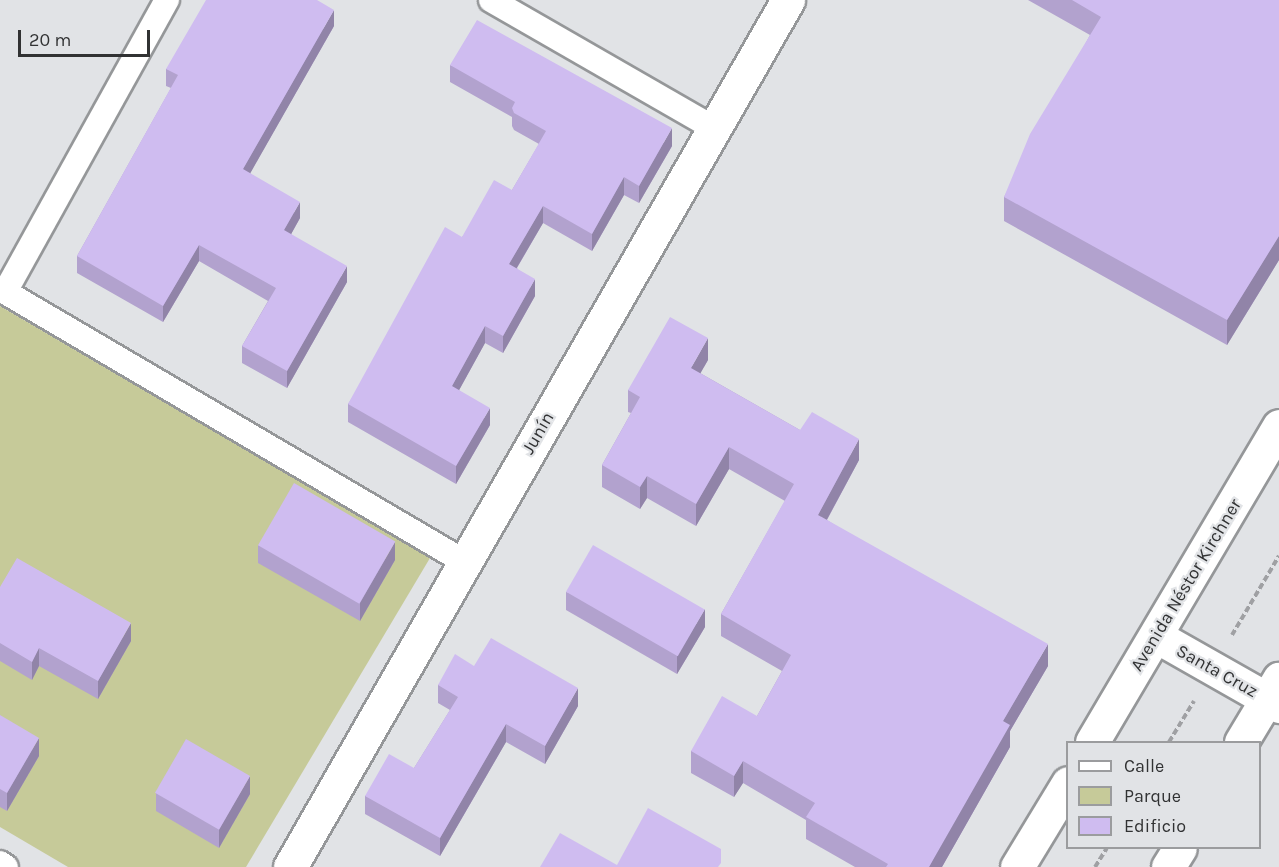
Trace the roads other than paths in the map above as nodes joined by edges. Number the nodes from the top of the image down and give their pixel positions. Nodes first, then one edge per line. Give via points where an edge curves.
1 (167, 0) edge
2 (491, 0) edge
3 (788, 0) edge
4 (714, 128) junction
5 (3, 290) edge
6 (1279, 426) edge
7 (463, 561) junction
8 (1156, 636) junction
9 (1275, 694) edge
10 (1093, 741) edge
11 (1243, 741) edge
12 (1066, 786) edge
13 (1179, 849) edge
14 (0, 863) edge
15 (6, 867) edge
16 (290, 867) edge
17 (1017, 867) edge
18 (1168, 867) edge

1 - 5 lane
2 - 4 lane
3 - 4 street, Junín
4 - 7 street, Junín
5 - 7 lane
6 - 8 street, Avenida Néstor Kirchner
7 - 16 street, Junín
8 - 9 street, Santa Cruz
8 - 10 street, Avenida Néstor Kirchner
9 - 11 street
12 - 17 street
13 - 18 street
14 - 15 lane

